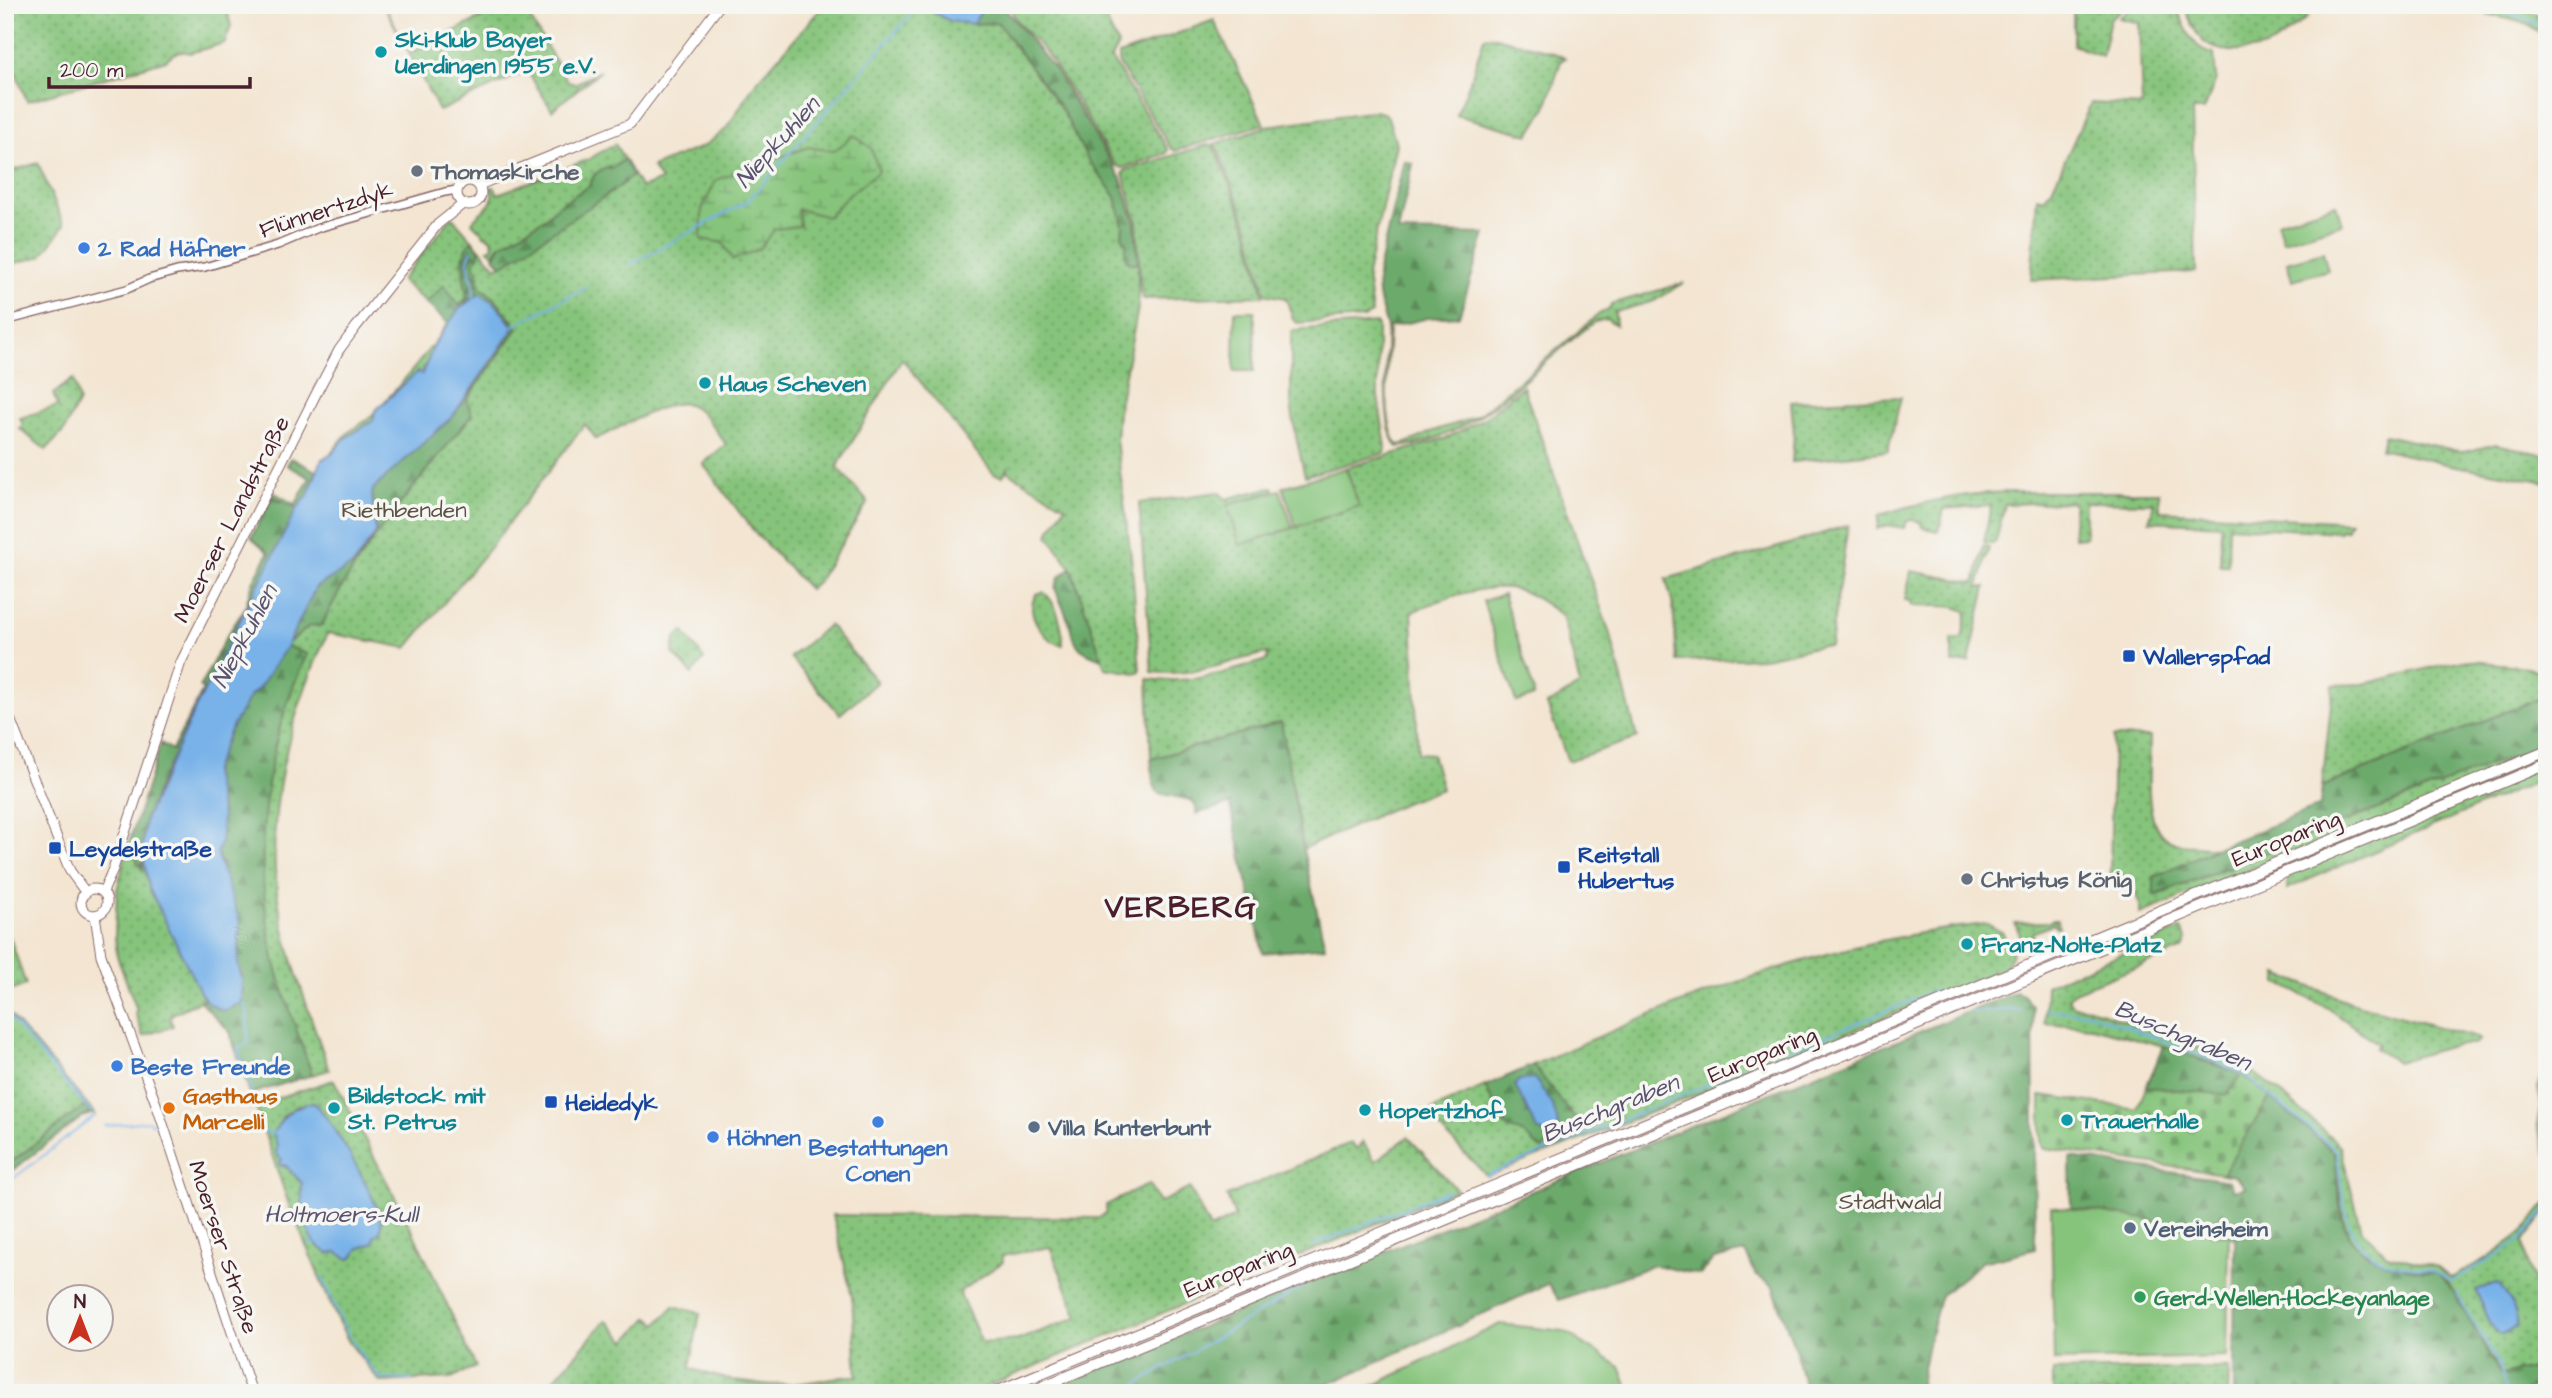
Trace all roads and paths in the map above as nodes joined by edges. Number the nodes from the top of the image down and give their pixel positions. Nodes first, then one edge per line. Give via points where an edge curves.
1 (720, 5) edge
2 (479, 185) junction
3 (457, 190) junction
4 (463, 204) junction
5 (5, 321) edge
6 (5, 706) edge
7 (2547, 751) edge
8 (2547, 764) edge
9 (86, 892) junction
10 (103, 892) junction
11 (95, 915) junction
12 (252, 1393) edge
13 (993, 1393) edge
14 (1027, 1393) edge

1 - 2 main road via 631,124
2 - 3 main road via 467,181
2 - 4 main road via 479,201
3 - 4 main road
3 - 5 street, Flünnertzdyk via 330,224 205,267
4 - 10 main road, Moerser Landstraße via 438,224 339,350 181,662
6 - 9 main road via 70,872
7 - 13 main road, Europaring
8 - 14 main road, Europaring
9 - 10 main road
9 - 11 main road, Moerser Straße via 83,907
10 - 11 main road, Moerser Straße via 107,905
11 - 12 main road, Moerser Straße via 101,955 159,1112

